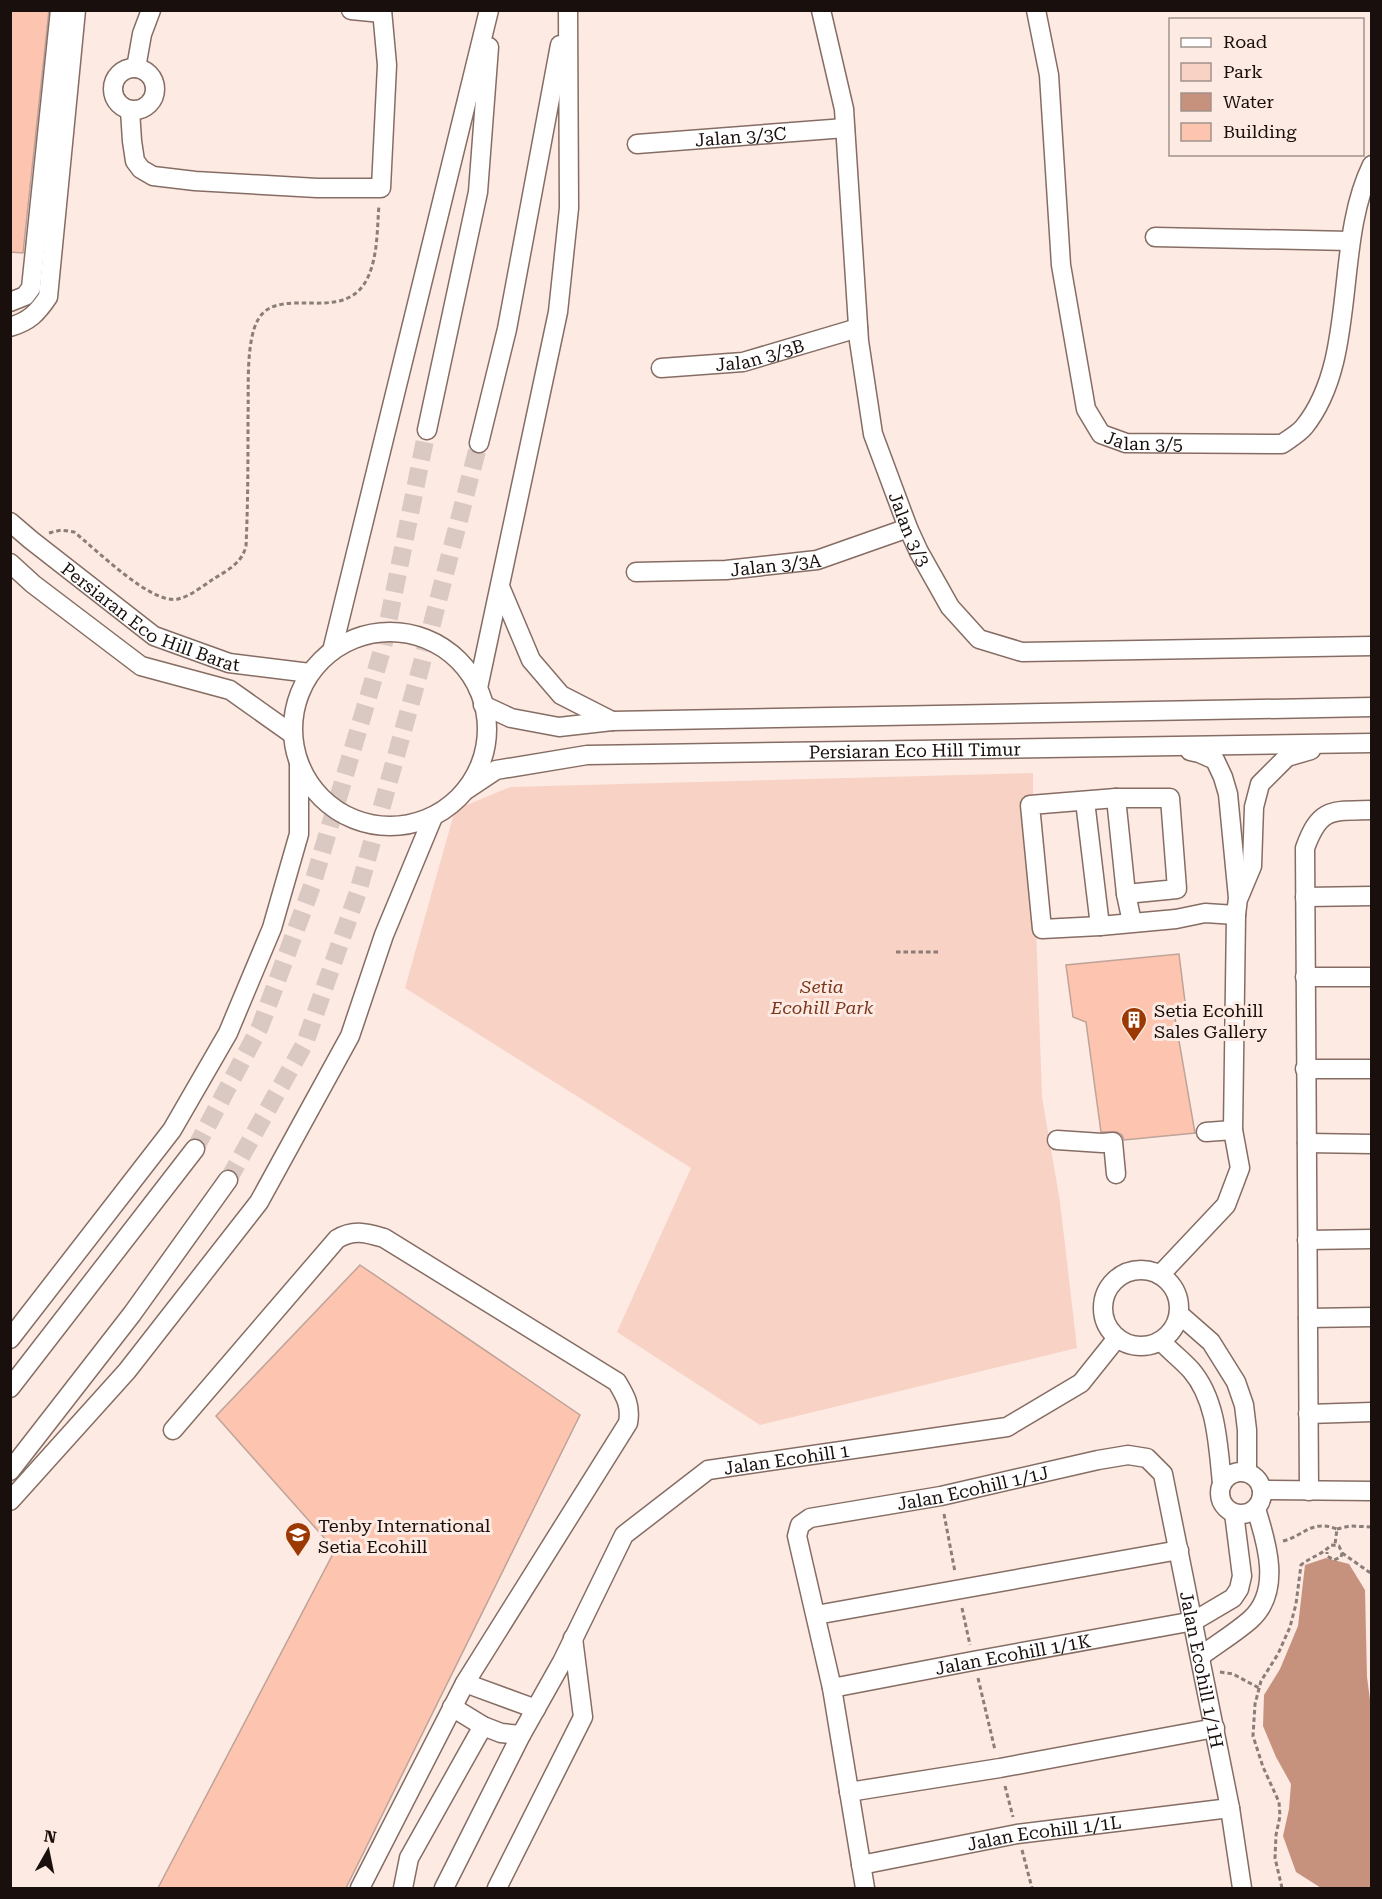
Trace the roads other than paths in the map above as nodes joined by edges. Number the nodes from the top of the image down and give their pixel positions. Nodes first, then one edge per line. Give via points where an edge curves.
1 (60, 10) edge
2 (76, 10) edge
3 (151, 10) edge
4 (351, 10) edge
5 (490, 10) edge
6 (567, 10) edge
7 (1036, 10) edge
8 (382, 12) edge
9 (821, 12) edge
10 (136, 68) junction
11 (130, 110) junction
12 (845, 128) junction
13 (637, 144) dead end
14 (1371, 165) edge
15 (1155, 237) dead end
16 (1350, 241) junction
17 (10, 302) edge
18 (10, 327) edge
19 (858, 328) junction
20 (661, 368) dead end
21 (427, 430) tunnel mouth
22 (479, 443) tunnel mouth
23 (10, 522) edge
24 (908, 528) junction
25 (10, 562) edge
26 (636, 572) dead end
27 (501, 589) junction
28 (1371, 646) edge
29 (332, 651) junction
30 (310, 673) junction
31 (481, 696) junction
32 (1371, 706) edge
33 (612, 721) junction
34 (292, 734) junction
35 (1371, 743) edge
36 (1333, 744) junction
37 (1171, 747) junction
38 (299, 765) junction
39 (466, 790) junction
40 (1116, 798) junction
41 (1085, 801) junction
42 (1371, 810) edge
43 (433, 818) junction
44 (1126, 894) junction
45 (1371, 896) edge
46 (1305, 897) junction
47 (1237, 907) junction
48 (1131, 922) junction
49 (1100, 926) junction
50 (1305, 977) junction
51 (1371, 977) edge
52 (1305, 1069) junction
53 (1371, 1069) edge
54 (1233, 1130) junction
55 (1206, 1132) dead end
56 (1057, 1140) dead end
57 (1307, 1143) junction
58 (1371, 1144) edge
59 (195, 1149) tunnel mouth
60 (1116, 1174) dead end
61 (228, 1180) tunnel mouth
62 (1371, 1239) edge
63 (1307, 1240) junction
64 (1160, 1275) junction
65 (1179, 1314) junction
66 (1371, 1317) edge
67 (1308, 1318) junction
68 (1117, 1338) junction
69 (10, 1339) edge
70 (1161, 1341) junction
71 (10, 1388) edge
72 (1371, 1412) edge
73 (1308, 1414) junction
74 (173, 1430) dead end
75 (1147, 1458) joint
76 (10, 1471) edge
77 (1247, 1472) junction
78 (1221, 1483) junction
79 (1262, 1490) junction
80 (1309, 1491) junction
81 (1371, 1491) edge
82 (10, 1501) edge
83 (1256, 1509) junction
84 (1234, 1513) junction
85 (1179, 1550) junction
86 (816, 1615) junction
87 (1194, 1621) junction
88 (573, 1638) junction
89 (1202, 1663) junction
90 (465, 1683) junction
91 (832, 1688) junction
92 (452, 1707) junction
93 (536, 1709) junction
94 (483, 1726) junction
95 (1215, 1728) junction
96 (521, 1735) junction
97 (849, 1792) junction
98 (1230, 1808) junction
99 (861, 1865) junction
100 (360, 1888) edge
101 (403, 1888) edge
102 (444, 1888) edge
103 (497, 1888) edge
104 (864, 1888) edge
105 (1242, 1888) edge

1 - 17 street via 31,288 25,296
2 - 18 street via 48,297 36,314
3 - 10 street
4 - 8 street
5 - 21 street via 478,192
5 - 29 street
6 - 22 street via 507,329
6 - 27 street via 569,208 558,312
7 - 16 street, Jalan 3/5 via 1049,75 1061,265 1086,409 1101,434 1126,443 1282,444 1302,429 1317,408 1334,366
8 - 11 street via 387,65 381,188 317,188 153,176 135,160
9 - 12 street, Jalan 3/3
10 - 11 street via 118,75 113,88 118,102
10 - 11 street via 151,76 156,90 150,103
12 - 13 street, Jalan 3/3C
12 - 19 street, Jalan 3/3
14 - 16 street, Jalan 3/5 via 1364,179
15 - 16 street
19 - 20 street, Jalan 3/3B via 743,362
19 - 24 street, Jalan 3/3 via 873,434
23 - 30 street, Persiaran Eco Hill Barat via 154,636 228,663
24 - 26 street, Jalan 3/3A via 817,560 726,570
24 - 28 street, Jalan 3/3 via 950,607 979,639 1022,652
25 - 34 street, Persiaran Eco Hill Barat via 141,666 230,690
27 - 31 street
27 - 33 street via 531,660 561,695
29 - 30 street
29 - 31 street via 362,636 396,633 421,638 445,649 464,667
30 - 34 street via 296,702
31 - 33 street, Persiaran Eco Hill Timur via 511,718 559,727
31 - 39 street via 487,741
32 - 33 street, Persiaran Eco Hill Timur
34 - 38 street
35 - 36 street, Persiaran Eco Hill Timur
36 - 37 street, Persiaran Eco Hill Timur
36 - 47 street via 1287,757 1260,784 1254,807 1252,866
37 - 39 street, Persiaran Eco Hill Timur via 587,755 496,770
37 - 47 street via 1215,760 1223,777 1228,794
38 - 43 street via 315,793 340,813 364,823 389,826
38 - 69 street via 299,834 272,928 228,1033 172,1130
39 - 43 street
40 - 41 street
40 - 44 street
40 - 44 street via 1170,798 1177,889
41 - 49 street
41 - 49 street via 1030,805 1042,929
42 - 46 street via 1340,810 1321,816 1305,848
43 - 82 street via 384,934 350,1036 259,1202 127,1371
44 - 48 street
45 - 46 street
46 - 50 street
47 - 48 street
47 - 54 street
48 - 49 street
50 - 51 street
50 - 52 street
52 - 53 street
52 - 57 street
54 - 55 street
54 - 64 street via 1240,1168 1226,1205
56 - 60 street via 1113,1142
57 - 58 street
57 - 63 street
59 - 71 street
61 - 76 street via 132,1314
62 - 63 street
63 - 67 street
64 - 65 street via 1176,1292
64 - 68 street via 1138,1270 1127,1273 1110,1287 1103,1308
65 - 70 street via 1176,1324
65 - 77 street via 1211,1342 1236,1382 1244,1405
66 - 67 street
67 - 73 street
68 - 70 street via 1138,1346
68 - 88 street, Jalan Ecohill 1 via 1081,1383 1007,1427 708,1470 624,1534
70 - 78 street via 1192,1371 1205,1392 1216,1430
72 - 73 street
73 - 80 street
74 - 90 street via 337,1239 362,1231 384,1238 617,1382 628,1399 628,1423
75 - 85 street, Jalan Ecohill 1/1H via 1163,1474
75 - 86 street, Jalan Ecohill 1/1J via 1128,1455 1098,1460 940,1496 810,1518 800,1525 797,1536
77 - 78 street via 1232,1473
77 - 79 street via 1259,1481
78 - 84 street via 1222,1504
79 - 80 street
79 - 83 street
80 - 81 street
83 - 84 street via 1246,1514
83 - 89 street via 1265,1536 1270,1577 1265,1600 1252,1619
84 - 87 street via 1242,1576 1239,1589 1233,1598
85 - 86 street
85 - 87 street, Jalan Ecohill 1/1H
86 - 91 street
87 - 89 street, Jalan Ecohill 1/1H
87 - 91 street, Jalan Ecohill 1/1K
88 - 93 street, Jalan Ecohill 1
88 - 103 street via 584,1717
89 - 95 street, Jalan Ecohill 1/1H
90 - 92 street
90 - 93 street
91 - 97 street
92 - 94 street
92 - 100 street
93 - 96 street, Jalan Ecohill 1
94 - 96 street
94 - 101 street via 409,1857
95 - 97 street
95 - 98 street, Jalan Ecohill 1/1H
96 - 102 street, Jalan Ecohill 1
97 - 99 street
98 - 99 street, Jalan Ecohill 1/1L via 1017,1834
98 - 105 street, Jalan Ecohill 1/1H
99 - 104 street

